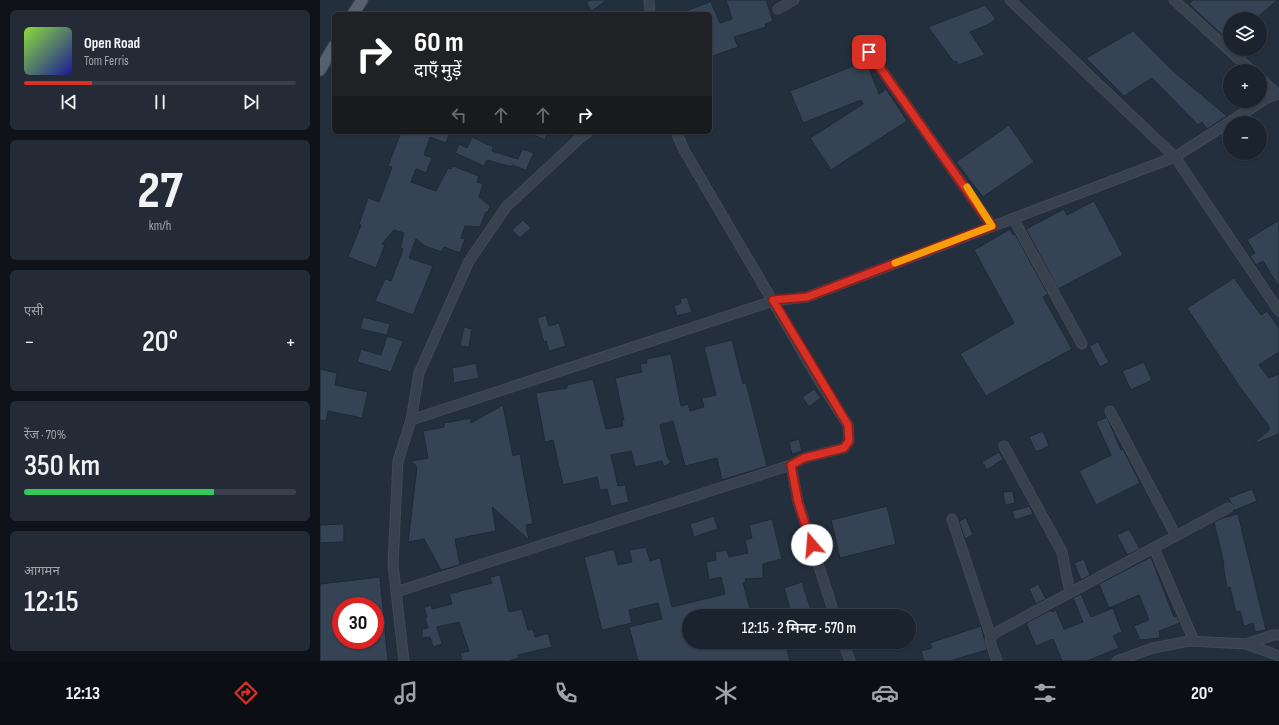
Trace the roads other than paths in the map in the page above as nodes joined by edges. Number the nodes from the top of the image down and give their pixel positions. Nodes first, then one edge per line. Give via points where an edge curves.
1 (362, 0) edge
2 (649, 0) edge
3 (794, 0) edge
4 (1010, 0) edge
5 (1174, 0) edge
6 (778, 9) dead end
7 (354, 12) edge
8 (650, 12) edge
9 (332, 49) edge
10 (869, 52) dead end
11 (1244, 64) edge
12 (320, 70) edge
13 (1267, 84) edge
14 (1278, 94) edge
15 (585, 134) edge
16 (677, 134) edge
17 (1175, 157) junction
18 (1013, 218) junction
19 (992, 226) junction
20 (773, 300) junction
21 (1279, 311) edge
22 (1082, 344) dead end
23 (1110, 412) dead end
24 (411, 420) junction
25 (1004, 446) dead end
26 (791, 465) junction
27 (1228, 508) dead end
28 (952, 519) dead end
29 (1176, 536) junction
30 (1154, 548) junction
31 (396, 592) junction
32 (1070, 593) junction
33 (833, 609) edge
34 (1279, 635) edge
35 (991, 637) junction
36 (1194, 641) junction
37 (1246, 644) junction
38 (846, 649) edge
39 (1279, 656) edge
40 (404, 661) edge
41 (850, 661) edge
42 (997, 661) edge
43 (1117, 661) edge

1 - 7 main road
2 - 8 street
3 - 6 street
4 - 17 street
5 - 11 street
9 - 12 main road
10 - 19 street
13 - 14 street
14 - 17 street via 1267,98
15 - 24 street via 506,207 469,261 419,373
16 - 20 street
17 - 18 street
17 - 21 street
18 - 19 street
18 - 22 street
19 - 20 street via 807,297
20 - 24 street
20 - 26 street via 848,425 849,441 844,448 804,458
23 - 29 street
24 - 31 street via 398,461 393,564
25 - 32 street via 1062,552
26 - 31 street
26 - 33 street via 798,502
27 - 29 street
28 - 35 street
29 - 30 street
30 - 32 street
30 - 36 street
31 - 40 street
32 - 35 street
34 - 37 street
35 - 42 street
36 - 37 street
36 - 43 street via 1153,648
37 - 39 street
38 - 41 street

